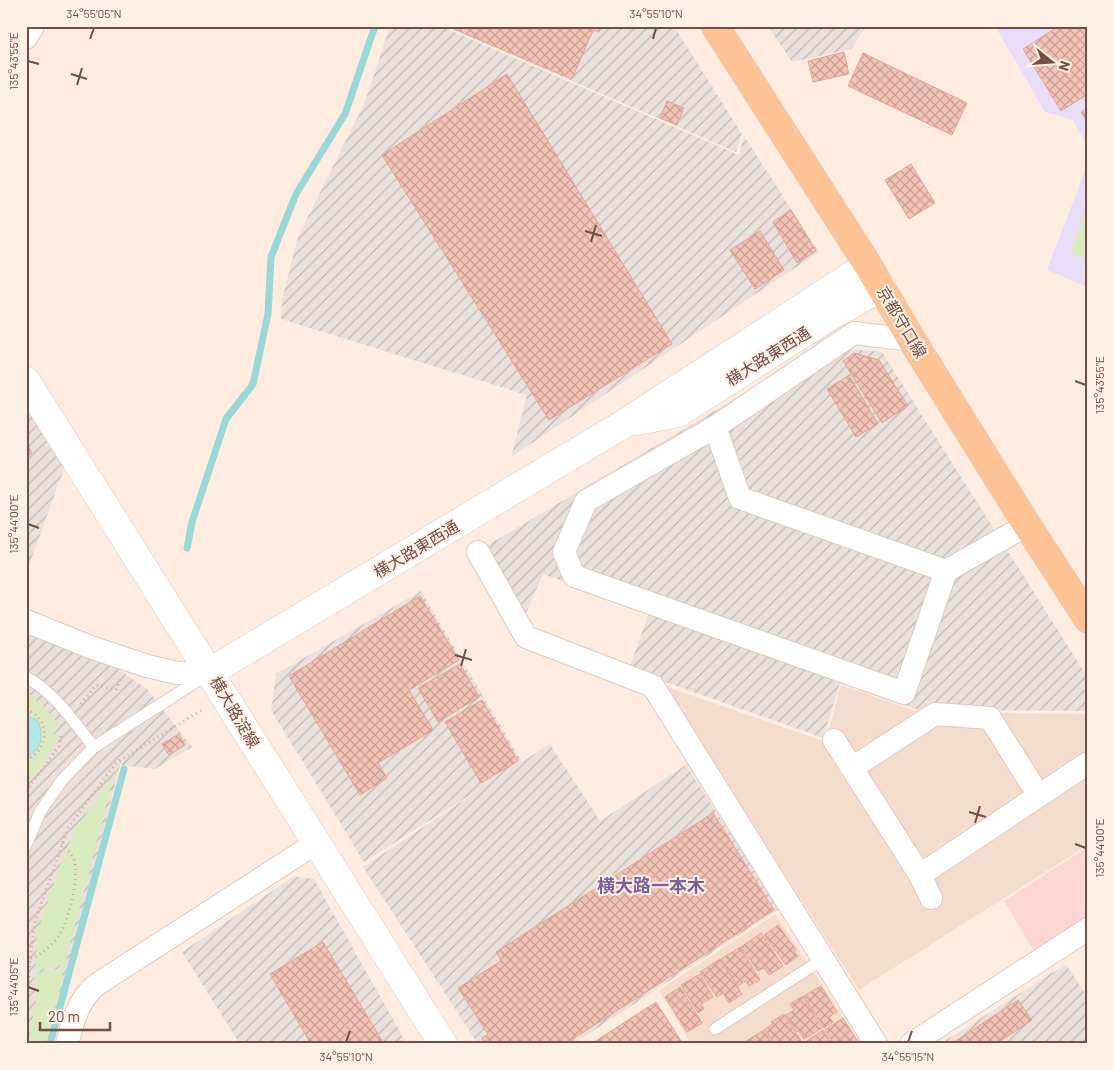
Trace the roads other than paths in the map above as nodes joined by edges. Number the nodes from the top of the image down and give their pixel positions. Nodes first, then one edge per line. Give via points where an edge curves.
1 (33, 26) edge
2 (715, 26) edge
3 (26, 38) edge
4 (875, 276) junction
5 (912, 340) junction
6 (26, 381) edge
7 (715, 428) junction
8 (1027, 525) junction
9 (478, 552) dead end
10 (946, 571) junction
11 (1088, 619) edge
12 (26, 621) edge
13 (210, 672) junction
14 (26, 677) edge
15 (834, 740) dead end
16 (94, 746) junction
17 (1088, 763) edge
18 (852, 768) junction
19 (1039, 796) junction
20 (30, 826) edge
21 (316, 843) junction
22 (26, 845) edge
23 (920, 874) junction
24 (932, 898) dead end
25 (1088, 929) edge
26 (823, 958) junction
27 (715, 1029) dead end
28 (67, 1044) edge
29 (443, 1044) edge
30 (876, 1044) edge
31 (911, 1044) edge

1 - 3 street
2 - 4 main road, 京都守口線
4 - 5 main road, 京都守口線
4 - 13 street, 横大路東西通 via 827,318 678,413 622,425
5 - 7 street via 854,333
5 - 8 main road, 京都守口線
6 - 13 street, 横大路淀線
7 - 10 street via 740,498
7 - 10 street via 586,501 564,552 574,576 904,693
8 - 10 street
8 - 11 main road, 京都守口線
9 - 26 street via 526,637 653,686
12 - 13 street via 147,666 177,673
13 - 16 lane
13 - 21 street, 横大路淀線
14 - 16 lane via 36,682 66,711
15 - 18 street
16 - 20 lane
17 - 19 street
18 - 19 street via 935,714 990,718
18 - 23 street
19 - 23 street
20 - 22 lane
21 - 28 street via 96,984 78,1008
21 - 29 street, 横大路淀線
23 - 24 street
25 - 31 street
26 - 27 lane
26 - 30 street

